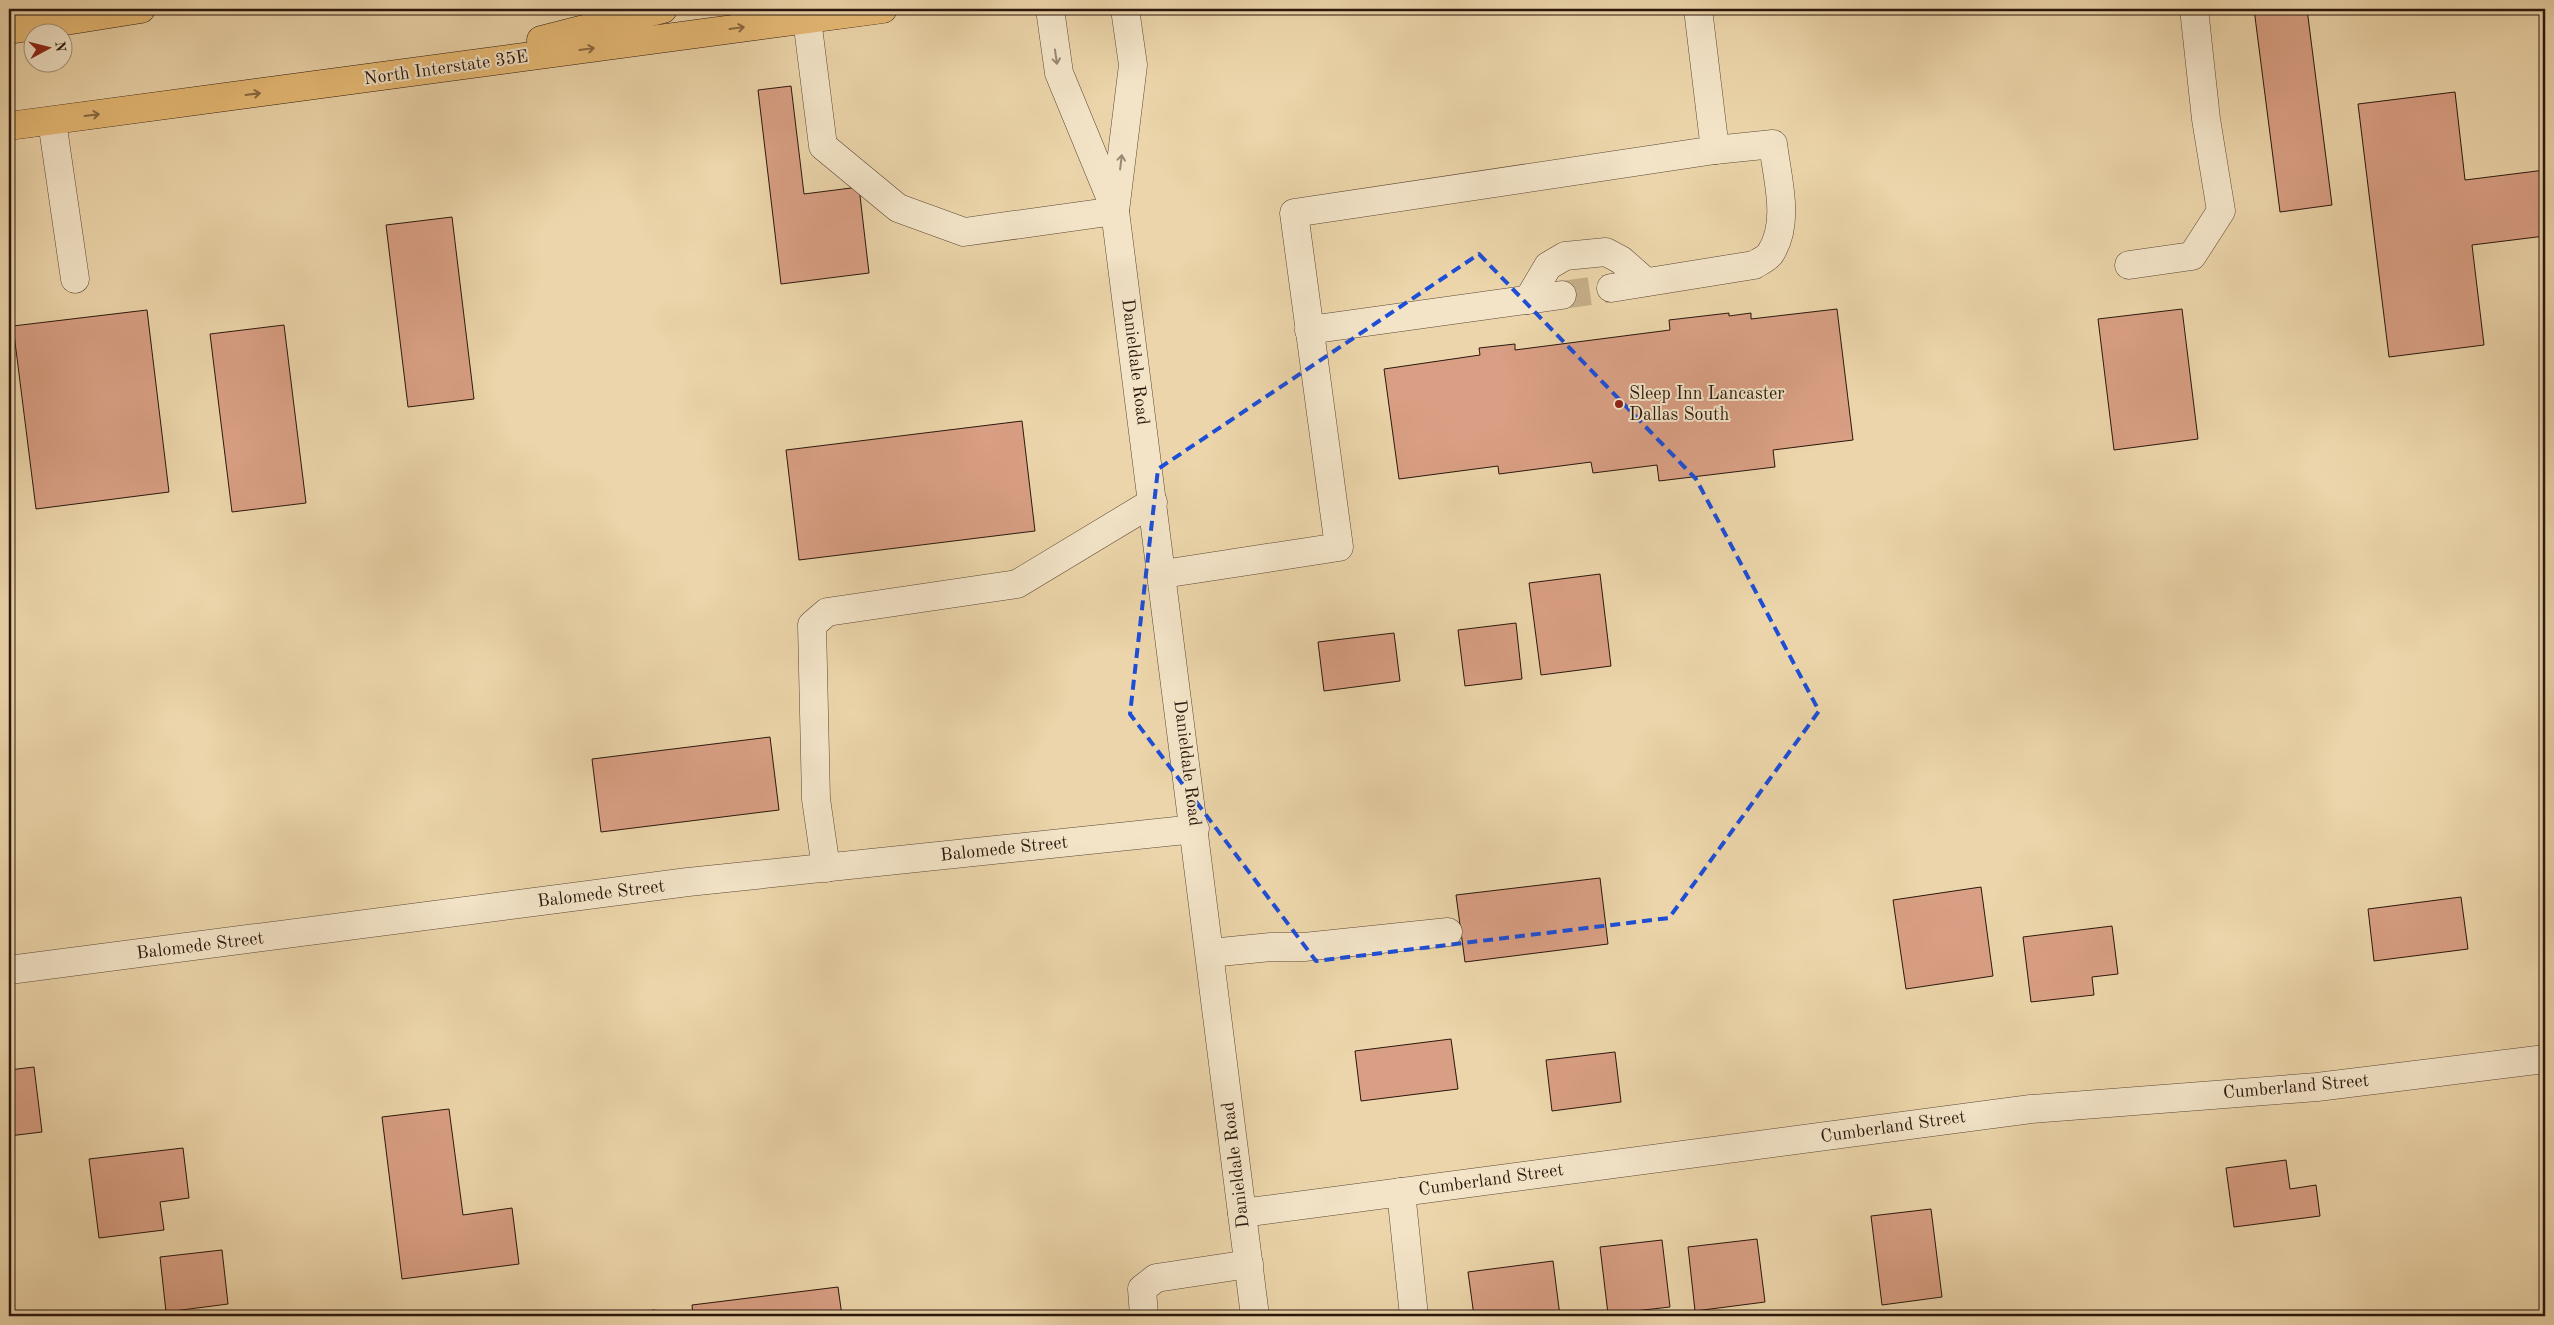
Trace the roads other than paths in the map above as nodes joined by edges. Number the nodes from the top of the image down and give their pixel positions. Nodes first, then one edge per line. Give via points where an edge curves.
1 (140, 9) edge
2 (662, 9) edge
3 (883, 9) edge
4 (1050, 9) edge
5 (1125, 9) edge
6 (1698, 9) edge
7 (2194, 9) edge
8 (807, 19) junction
9 (9, 30) edge
10 (414, 73) junction
11 (52, 120) junction
12 (9, 126) edge
13 (1715, 150) junction
14 (1115, 211) junction
15 (2129, 265) dead end
16 (74, 279) dead end
17 (1646, 282) junction
18 (1611, 288) tunnel mouth
19 (1562, 295) tunnel mouth
20 (1528, 300) junction
21 (1310, 330) junction
22 (1153, 502) junction
23 (1162, 574) junction
24 (1195, 829) junction
25 (826, 868) junction
26 (1448, 932) dead end
27 (1210, 953) junction
28 (9, 970) edge
29 (2545, 1059) edge
30 (1401, 1192) junction
31 (1242, 1214) junction
32 (1249, 1264) junction
33 (1144, 1316) edge
34 (1255, 1316) edge
35 (1414, 1316) edge

1 - 9 main road
2 - 10 main road
3 - 8 main road, North Interstate 35E
4 -> 14 street, Danieldale Road via 1059,73
14 -> 5 street, Danieldale Road via 1132,65
6 - 13 street
7 - 15 street via 2206,120 2222,211 2192,256
10 -> 8 main road, North Interstate 35E
8 - 14 street via 823,146 898,208 964,232
11 -> 10 main road, North Interstate 35E
11 - 12 main road, North Interstate 35E
11 - 16 street
13 - 17 street via 1773,144 1781,204 1780,229 1769,255 1754,265
13 - 21 street via 1294,213
14 - 22 street, Danieldale Road
17 - 18 street
17 - 20 street via 1621,260 1606,252 1565,256 1548,266
19 - 20 street
20 - 21 street
21 - 23 street via 1339,547
22 - 23 street, Danieldale Road
22 - 25 street via 1017,584 827,612 812,625 816,799
23 - 24 street, Danieldale Road
24 - 25 street, Balomede Street
24 - 27 street, Danieldale Road
25 - 28 street, Balomede Street via 688,882
26 - 27 street
27 - 31 street, Danieldale Road
29 - 30 street, Cumberland Street via 2317,1087 2031,1109
30 - 31 street, Cumberland Street
30 - 35 street
31 - 32 street, Danieldale Road
32 - 33 street via 1156,1278 1142,1289
32 - 34 street, Danieldale Road

